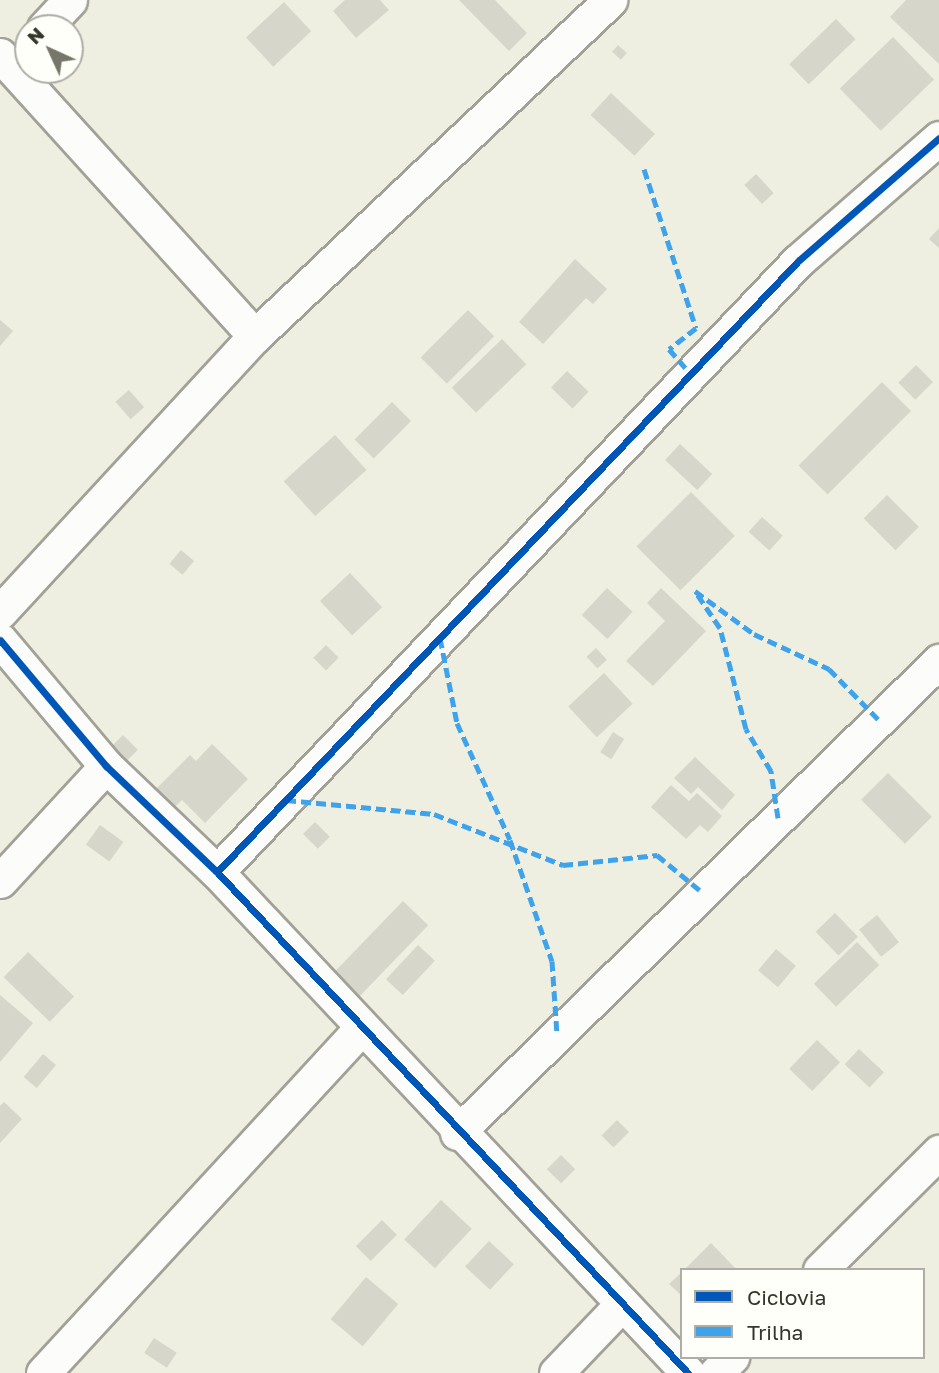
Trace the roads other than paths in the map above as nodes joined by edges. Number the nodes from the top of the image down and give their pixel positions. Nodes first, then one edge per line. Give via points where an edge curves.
1 (70, 0) edge
2 (611, 0) edge
3 (57, 14) edge
4 (12, 55) edge
5 (939, 138) edge
6 (255, 336) junction
7 (0, 612) edge
8 (0, 640) edge
9 (939, 661) edge
10 (106, 766) junction
11 (217, 873) junction
12 (0, 881) edge
13 (359, 1030) junction
14 (457, 1133) junction
15 (939, 1152) edge
16 (822, 1268) edge
17 (621, 1305) junction
18 (730, 1359) edge
19 (43, 1373) edge
20 (556, 1373) edge
21 (688, 1373) edge
22 (716, 1373) edge

1 - 3 street
2 - 6 street
4 - 6 street
5 - 11 street via 798,261
6 - 7 street
8 - 10 street
9 - 14 street
10 - 11 street
10 - 12 street
11 - 13 street
13 - 14 street
13 - 19 street
14 - 17 street
15 - 16 street
17 - 20 street
17 - 21 street
18 - 22 street

